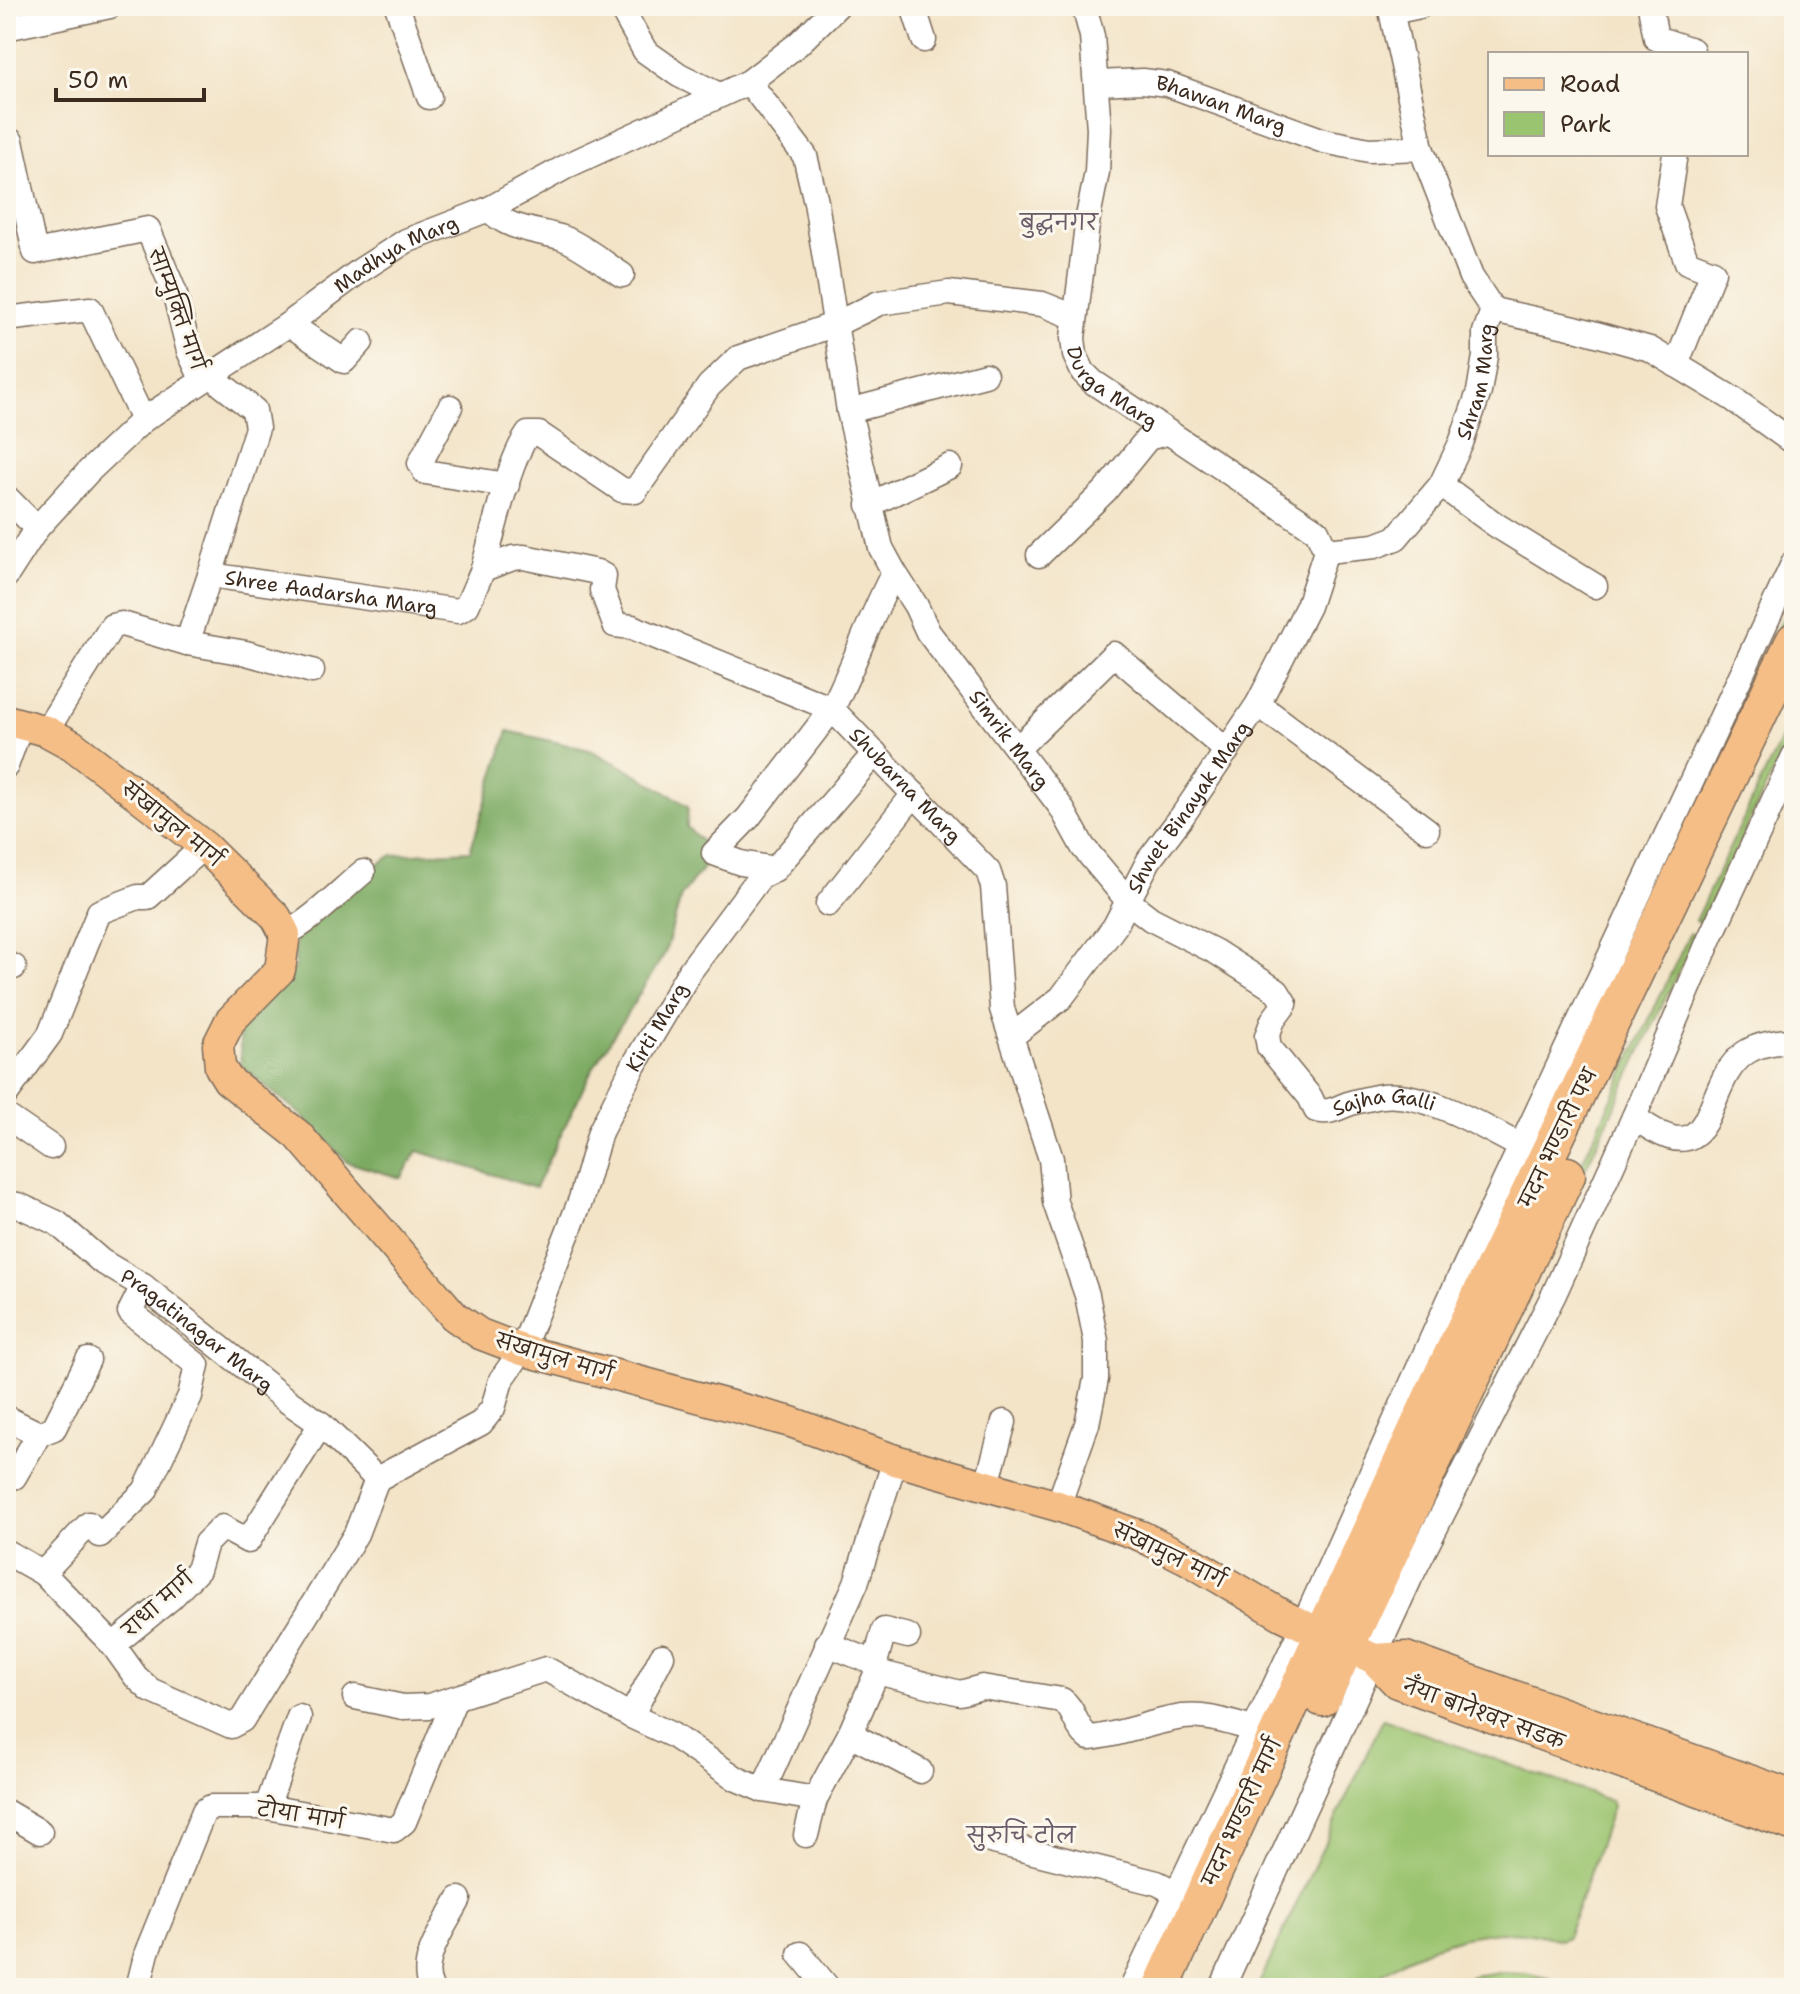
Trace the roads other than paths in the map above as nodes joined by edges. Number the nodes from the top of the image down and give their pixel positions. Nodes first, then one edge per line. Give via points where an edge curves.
1 (110, 6) edge
2 (397, 6) edge
3 (620, 6) edge
4 (913, 6) edge
5 (1084, 6) edge
6 (1420, 6) edge
7 (1650, 6) edge
8 (834, 7) edge
9 (1391, 9) edge
10 (73, 10) edge
11 (6, 28) edge
12 (924, 40) dead end
13 (1692, 52) edge
14 (749, 82) junction
15 (1097, 83) junction
16 (719, 95) junction
17 (429, 97) dead end
18 (11, 141) dead end
19 (1421, 148) junction
20 (1675, 156) edge
21 (489, 209) junction
22 (622, 275) dead end
23 (1493, 310) junction
24 (1075, 317) junction
25 (6, 319) edge
26 (289, 324) junction
27 (836, 324) junction
28 (361, 342) dead end
29 (1676, 365) junction
30 (985, 375) dead end
31 (207, 376) junction
32 (450, 407) dead end
33 (849, 411) junction
34 (143, 420) junction
35 (1167, 433) junction
36 (1794, 443) edge
37 (950, 466) dead end
38 (507, 485) junction
39 (1441, 485) junction
40 (6, 497) edge
41 (869, 505) junction
42 (37, 528) junction
43 (1326, 551) junction
44 (1039, 555) dead end
45 (1794, 562) edge
46 (483, 569) junction
47 (894, 572) junction
48 (210, 575) junction
49 (6, 576) edge
50 (1595, 586) dead end
51 (1794, 641) edge
52 (187, 643) junction
53 (312, 671) dead end
54 (1794, 688) edge
55 (1258, 704) junction
56 (832, 709) junction
57 (24, 725) edge
58 (1018, 748) junction
59 (1227, 751) junction
60 (875, 753) junction
61 (1794, 756) edge
62 (6, 766) edge
63 (914, 794) junction
64 (1427, 830) dead end
65 (204, 846) junction
66 (775, 869) junction
67 (363, 872) dead end
68 (1129, 902) junction
69 (828, 904) dead end
70 (285, 934) junction
71 (1012, 1036) junction
72 (1794, 1041) edge
73 (6, 1094) edge
74 (6, 1116) edge
75 (1634, 1117) junction
76 (51, 1147) dead end
77 (1522, 1147) junction
78 (6, 1203) edge
79 (143, 1286) junction
80 (522, 1350) junction
81 (88, 1360) dead end
82 (6, 1418) edge
83 (1004, 1422) dead end
84 (321, 1424) junction
85 (39, 1434) junction
86 (895, 1460) junction
87 (14, 1477) dead end
88 (377, 1479) junction
89 (987, 1484) junction
90 (1058, 1506) junction
91 (6, 1552) edge
92 (36, 1570) junction
93 (908, 1636) dead end
94 (1337, 1642) junction
95 (827, 1644) junction
96 (113, 1645) junction
97 (662, 1656) dead end
98 (876, 1668) junction
99 (355, 1697) dead end
100 (455, 1699) junction
101 (631, 1716) junction
102 (299, 1717) dead end
103 (1253, 1729) junction
104 (850, 1734) junction
105 (920, 1771) dead end
106 (763, 1790) junction
107 (1794, 1796) edge
108 (815, 1799) junction
109 (267, 1807) junction
110 (6, 1812) edge
111 (1794, 1826) edge
112 (40, 1832) dead end
113 (806, 1835) dead end
114 (990, 1841) dead end
115 (1175, 1892) junction
116 (459, 1899) dead end
117 (800, 1954) dead end
118 (138, 1988) edge
119 (431, 1988) edge
120 (828, 1988) edge
121 (1132, 1988) edge
122 (1161, 1988) edge
123 (1186, 1988) edge
124 (1222, 1988) edge

1 - 10 street
2 - 17 street
3 - 16 street via 645,51
4 - 12 street
5 - 15 street
6 - 9 street
7 - 13 street via 1656,38
8 - 14 street, Madhya Marg
9 - 19 street, Shram Marg
10 - 11 street
14 - 16 street, Madhya Marg
14 - 27 street via 805,156
15 - 19 street, Bhawan Marg via 1167,84 1324,141 1369,150
15 - 24 street, Durga Marg via 1097,172
16 - 21 street, Madhya Marg
18 - 31 street, साम्युक्ति मार्ग via 35,252 148,229 174,291 189,351
19 - 23 street, Shram Marg via 1471,277
20 - 29 street via 1667,206 1687,262 1713,272
21 - 22 street via 517,226 566,239
21 - 26 street, Madhya Marg via 406,241
23 - 29 street via 1650,349
23 - 39 street, Shram Marg via 1485,332 1479,392
24 - 27 street via 1042,304 949,293 879,303
24 - 35 street, Durga Marg via 1075,355 1083,372
25 - 34 street via 90,309
26 - 28 street via 344,361
26 - 31 street, Madhya Marg
27 - 33 street
27 - 38 street via 738,358 709,386 635,491 622,490 539,434 528,434 523,441
29 - 36 street
30 - 33 street
31 - 34 street, Madhya Marg
31 - 48 street via 254,410 257,428
32 - 38 street via 420,463 425,472
33 - 41 street
34 - 42 street, Madhya Marg
35 - 43 street, Durga Marg via 1317,531
35 - 44 street via 1148,438 1105,491
37 - 41 street
38 - 46 street
39 - 43 street, Shram Marg via 1396,538 1375,546
39 - 50 street
40 - 42 street
41 - 47 street
42 - 49 street, Madhya Marg
43 - 55 street, Shwet Binayak Marg via 1308,606
45 - 77 street
46 - 48 street, Shree Aadarsha Marg via 467,606 458,611
46 - 56 street via 524,557 597,572 604,576 602,590 615,625 632,627
47 - 56 street
47 - 58 street, Simrik Marg via 928,632
48 - 52 street, Shree Aadarsha Marg
51 - 94 highway, मदन भण्डारी पथ via 1433,1394
52 - 53 street
52 - 57 street via 122,624 112,626
54 - 94 highway, मदन भण्डारी पथ via 1501,1319
55 - 59 street, Shwet Binayak Marg
55 - 64 street
56 - 60 street, Shubarna Marg
56 - 66 street via 748,818 714,853
57 - 62 street
57 - 65 main road, संखामुल मार्ग via 72,745
58 - 59 street via 1114,654
58 - 68 street, Simrik Marg via 1083,847
59 - 68 street, Shwet Binayak Marg via 1149,860
60 - 63 street, Shubarna Marg
60 - 66 street, Kirti Marg
61 - 75 street
63 - 69 street
63 - 71 street, Shubarna Marg via 988,871 1002,1009
65 - 70 main road, संखामुल मार्ग via 276,917
65 - 73 street via 148,897 99,912 50,1034
66 - 80 street, Kirti Marg via 760,877 690,971 634,1065 600,1132 581,1199
67 - 70 street
68 - 71 street, Shwet Binayak Marg via 1061,998
68 - 77 street, Sajha Galli via 1277,991 1285,1004 1267,1036 1269,1047 1316,1110 1332,1112 1386,1096 1412,1099 1442,1107
70 - 80 main road, संखामुल मार्ग via 280,970 230,1021 218,1045 220,1067 228,1080 298,1135 454,1316 480,1334
71 - 90 street, Shubarna Marg via 1051,1159 1055,1202 1087,1295 1096,1341 1096,1379 1087,1424
72 - 75 street via 1745,1053 1726,1076 1701,1132 1689,1139 1669,1136
74 - 76 street
75 - 94 street via 1554,1294 1410,1578
77 - 94 street via 1452,1294
78 - 79 street, Pragatinagar Marg via 57,1223 101,1261
79 - 84 street, Pragatinagar Marg
79 - 92 street via 130,1312 197,1365 190,1396 145,1491 100,1535 89,1524
80 - 86 main road, संखामुल मार्ग via 778,1418
80 - 88 street, Kirti Marg via 481,1423
81 - 85 street via 77,1409
82 - 85 street
83 - 89 street
84 - 88 street, Pragatinagar Marg
84 - 96 street, राधा मार्ग via 248,1541 222,1527 206,1543 198,1570
85 - 87 street
86 - 89 main road, संखामुल मार्ग
86 - 95 street via 856,1583
88 - 96 street via 356,1534 242,1720 231,1726 150,1690
89 - 90 main road, संखामुल मार्ग
90 - 94 main road, संखामुल मार्ग via 1176,1553
91 - 92 street, राधा मार्ग
92 - 96 street, राधा मार्ग
93 - 98 street via 884,1630
94 - 103 street
94 - 107 main road, नँया बानेश्वर सडक via 1406,1657
94 - 111 main road, नँया बानेश्वर सडक via 1397,1683
94 - 122 highway, मदन भण्डारी मार्ग
94 - 123 highway, मदन भण्डारी मार्ग
94 - 124 street
95 - 98 street
95 - 106 street
97 - 101 street
98 - 103 street via 960,1693 982,1687 1062,1700 1089,1738 1185,1717
98 - 104 street
99 - 100 street via 403,1707
100 - 101 street via 546,1669
100 - 109 street, टोया मार्ग via 404,1822 394,1830
101 - 106 street
102 - 109 street
103 - 115 street
104 - 105 street
104 - 108 street
106 - 108 street
108 - 113 street
109 - 118 street, टोया मार्ग via 204,1811 147,1952
110 - 112 street
114 - 115 street
115 - 121 street
116 - 119 street via 430,1956
117 - 120 street

